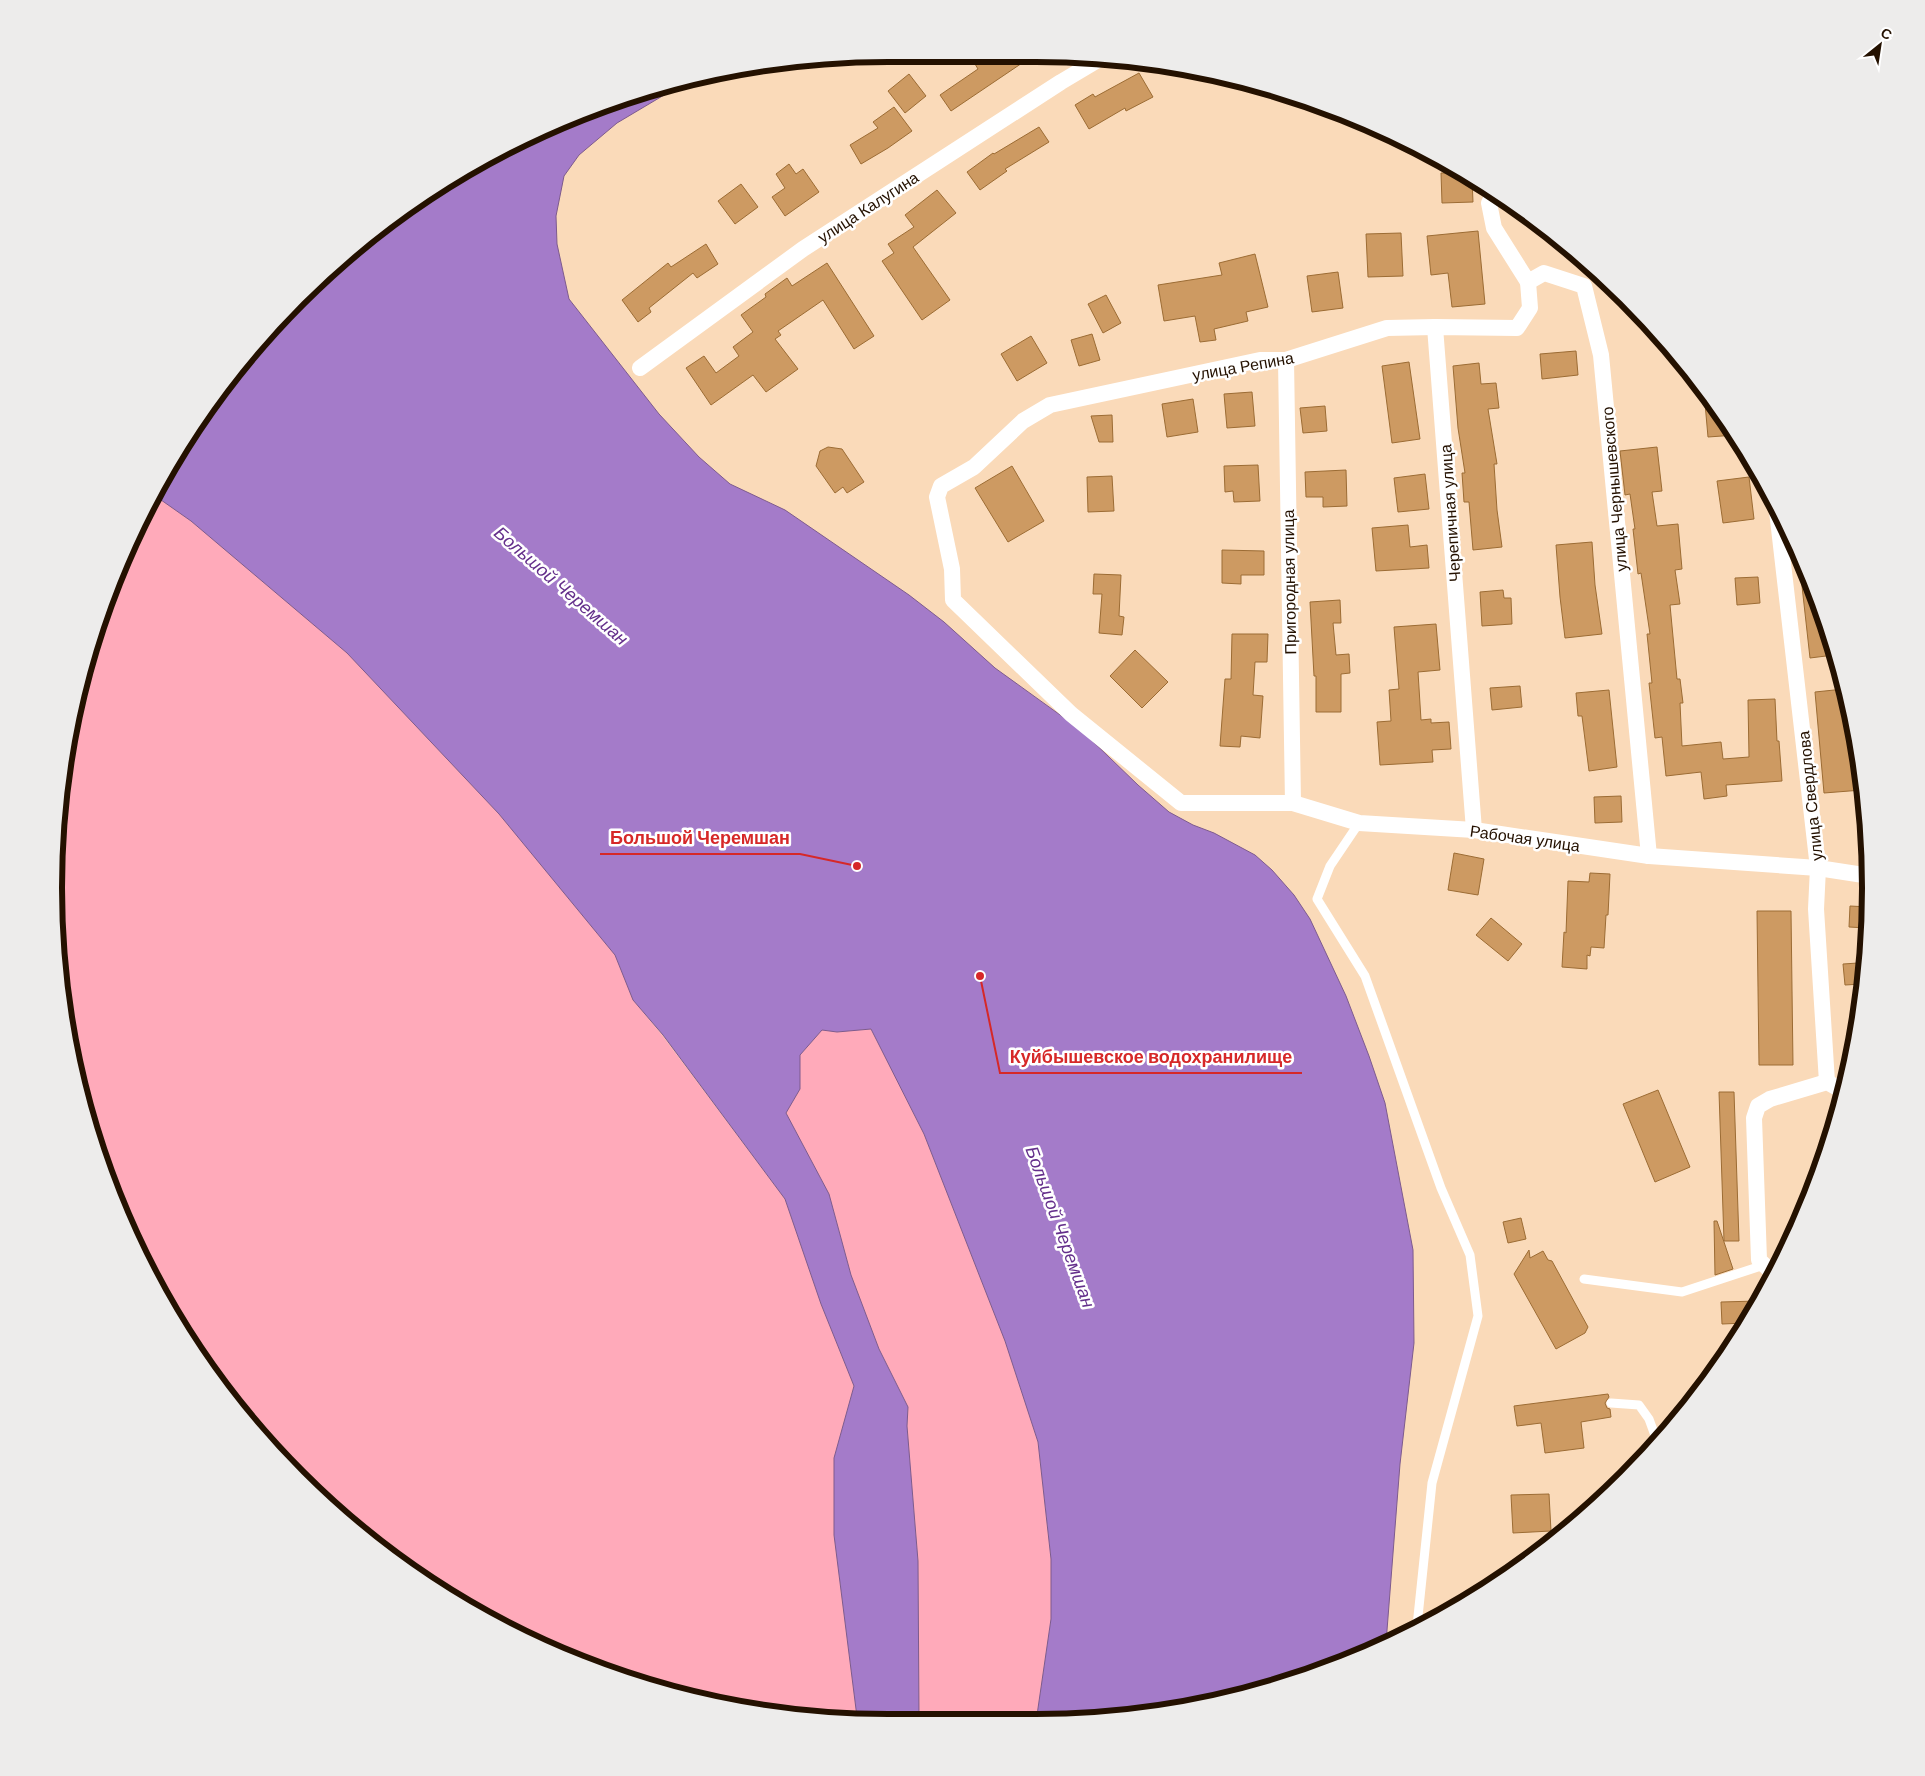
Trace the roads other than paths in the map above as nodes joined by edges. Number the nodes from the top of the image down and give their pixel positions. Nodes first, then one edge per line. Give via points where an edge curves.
1 (1092, 64) edge
2 (1491, 199) edge
3 (1528, 282) junction
4 (1436, 327) junction
5 (1286, 360) junction
6 (640, 368) dead end
7 (1779, 527) edge
8 (1181, 803) joint
9 (1293, 803) junction
10 (1359, 823) junction
11 (1474, 830) junction
12 (1649, 856) junction
13 (1818, 868) junction
14 (1862, 875) edge
15 (1827, 1082) junction
16 (1837, 1088) edge
17 (1769, 1269) edge
18 (1584, 1279) dead end
19 (1611, 1403) dead end
20 (1655, 1435) edge
21 (1418, 1620) edge

1 - 6 street, улица Калугина via 803,249
2 - 3 street via 1494,228
3 - 4 street via 1530,308 1517,328
3 - 12 street, улица Чернышевского via 1544,273 1584,286 1597,336
4 - 5 street, улица Репина via 1387,328
4 - 11 street, Черепичная улица
5 - 8 street, улица Репина via 1260,360 1050,405 1023,421 974,467 942,486 937,497 952,569 953,600 1071,714
5 - 9 street, Пригородная улица
7 - 13 street, улица Свердлова
8 - 9 street, Рабочая улица
9 - 10 street, Рабочая улица
10 - 11 street, Рабочая улица
10 - 21 lane via 1330,866 1316,899 1365,976 1441,1188 1470,1255 1478,1316 1432,1483
11 - 12 street, Рабочая улица
12 - 13 street, Рабочая улица
13 - 14 street, Рабочая улица
13 - 15 street, улица Свердлова via 1816,909
15 - 16 street
15 - 17 street via 1770,1098 1758,1106 1754,1118 1759,1260
17 - 18 lane via 1682,1292
19 - 20 lane via 1639,1405

